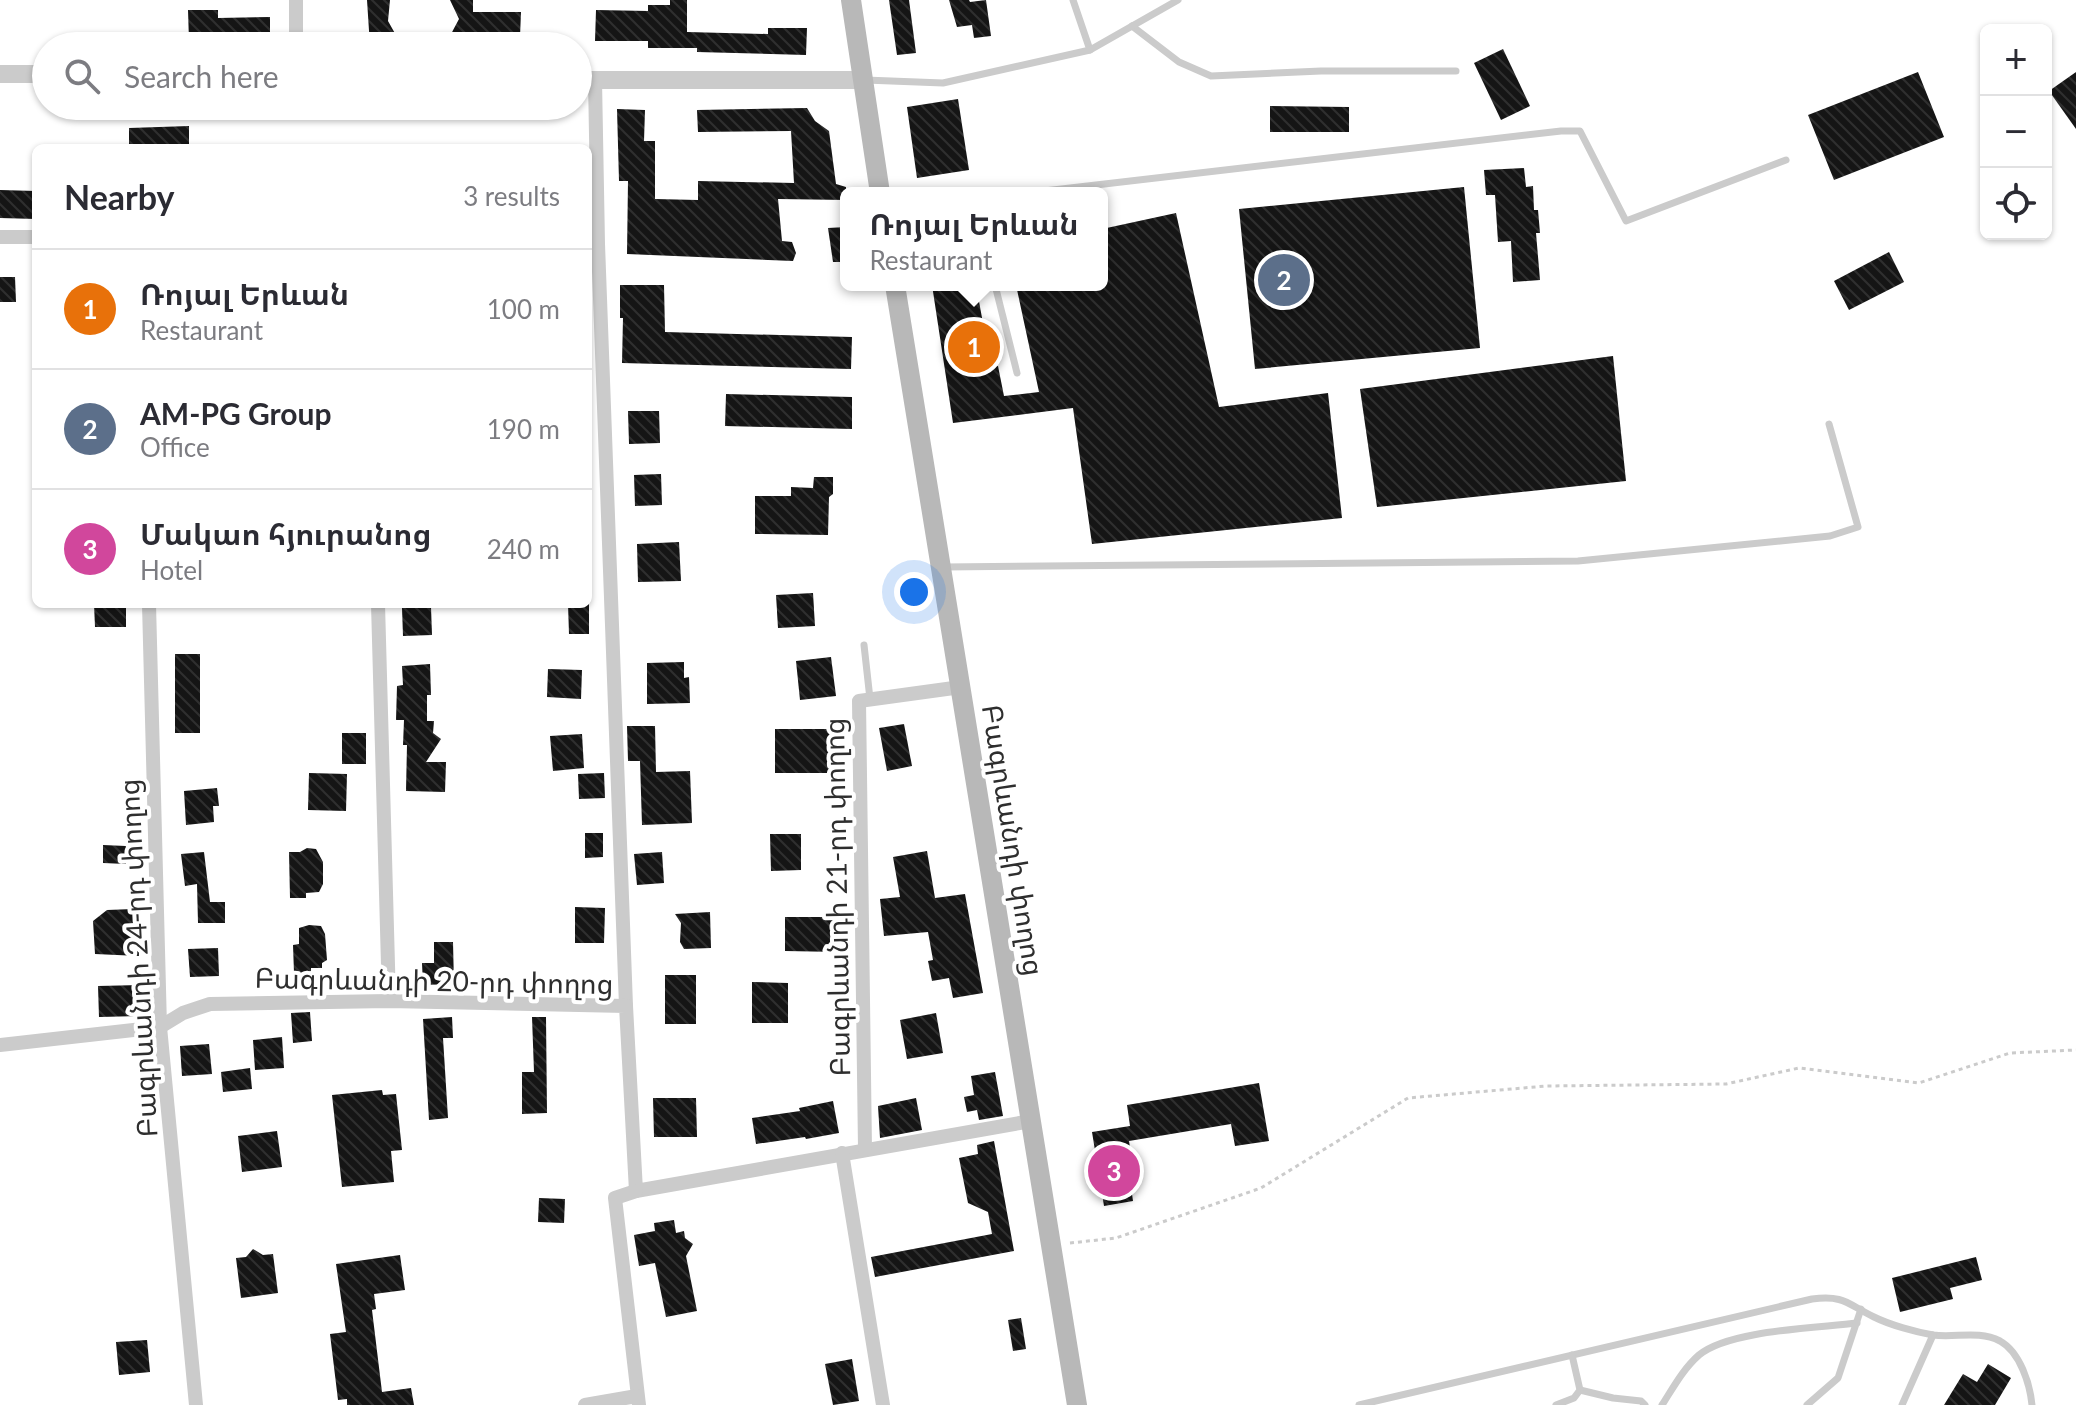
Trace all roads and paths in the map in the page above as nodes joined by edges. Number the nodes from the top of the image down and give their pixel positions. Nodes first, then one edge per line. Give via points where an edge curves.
1 (296, 0) edge
2 (851, 0) edge
3 (1073, 0) edge
4 (1156, 0) edge
5 (1178, 0) edge
6 (1157, 12) junction
7 (1132, 26) junction
8 (296, 32) edge
9 (1090, 50) junction
10 (1456, 71) dead end
11 (0, 74) edge
12 (32, 74) edge
13 (592, 80) edge
14 (861, 80) junction
15 (588, 120) edge
16 (589, 144) edge
17 (1786, 160) dead end
18 (879, 187) edge
19 (1079, 187) edge
20 (592, 221) edge
21 (0, 237) edge
22 (32, 237) edge
23 (593, 244) edge
24 (896, 291) edge
25 (996, 291) edge
26 (1017, 373) dead end
27 (1829, 424) dead end
28 (942, 567) junction
29 (149, 608) edge
30 (378, 608) edge
31 (864, 645) dead end
32 (961, 687) junction
33 (870, 699) junction
34 (389, 1001) junction
35 (626, 1006) junction
36 (160, 1027) junction
37 (0, 1045) edge
38 (2076, 1050) edge
39 (1031, 1121) junction
40 (865, 1149) junction
41 (842, 1153) junction
42 (636, 1191) junction
43 (1051, 1245) junction
44 (1861, 1309) junction
45 (1857, 1323) junction
46 (1933, 1335) junction
47 (1572, 1355) junction
48 (1580, 1390) junction
49 (638, 1401) edge
50 (196, 1405) edge
51 (585, 1405) edge
52 (883, 1405) edge
53 (1077, 1405) edge
54 (1359, 1405) edge
55 (1556, 1405) edge
56 (1645, 1405) edge
57 (1662, 1405) edge
58 (1807, 1405) edge
59 (1902, 1405) edge
60 (2032, 1405) edge

1 - 8 street
2 - 14 main road
3 - 9 lane
4 - 6 lane
5 - 6 lane
6 - 7 lane
7 - 9 lane
7 - 10 lane via 1179,62 1211,76
9 - 14 lane via 943,83
11 - 12 street
13 - 14 street
14 - 18 main road
15 - 16 street
17 - 19 lane via 1626,221 1580,131
20 - 23 street
21 - 22 street
23 - 35 street
24 - 28 main road, Բագրևանդի փողոց
25 - 26 lane
27 - 28 lane via 1858,527 1830,536 1578,561
28 - 32 main road, Բագրևանդի փողոց
29 - 36 street, Բագրևանդի 24-րդ փողոց
30 - 34 street
31 - 33 lane
32 - 33 street, Բագրևանդի 21-րդ փողոց
32 - 39 main road, Բագրևանդի փողոց
33 - 40 street, Բագրևանդի 21-րդ փողոց via 859,701
34 - 35 street, Բագրևանդի 20-րդ փողոց
34 - 36 street, Բագրևանդի 20-րդ փողոց via 210,1004
35 - 42 street, Բագրևանդի 20-րդ փողոց
36 - 37 street, Բագրևանդի 20-րդ փողոց
36 - 50 street, Բագրևանդի 24-րդ փողոց
38 - 43 path via 2010,1053 1919,1083 1799,1068 1726,1084 1546,1086 1408,1098 1261,1188 1116,1238
39 - 40 street
39 - 43 main road, Բագրևանդի փողոց
40 - 41 street
41 - 42 street
41 - 52 street
42 - 49 street via 615,1198
43 - 53 main road, Բագրևանդի փողոց
44 - 45 lane
44 - 46 lane
44 - 47 lane via 1833,1296 1812,1299
45 - 57 lane via 1747,1337 1701,1353
45 - 58 lane via 1838,1378
46 - 59 lane
46 - 60 lane via 1982,1334 2002,1342 2018,1359
47 - 48 lane
47 - 54 lane
48 - 55 lane
48 - 56 lane
49 - 51 street

